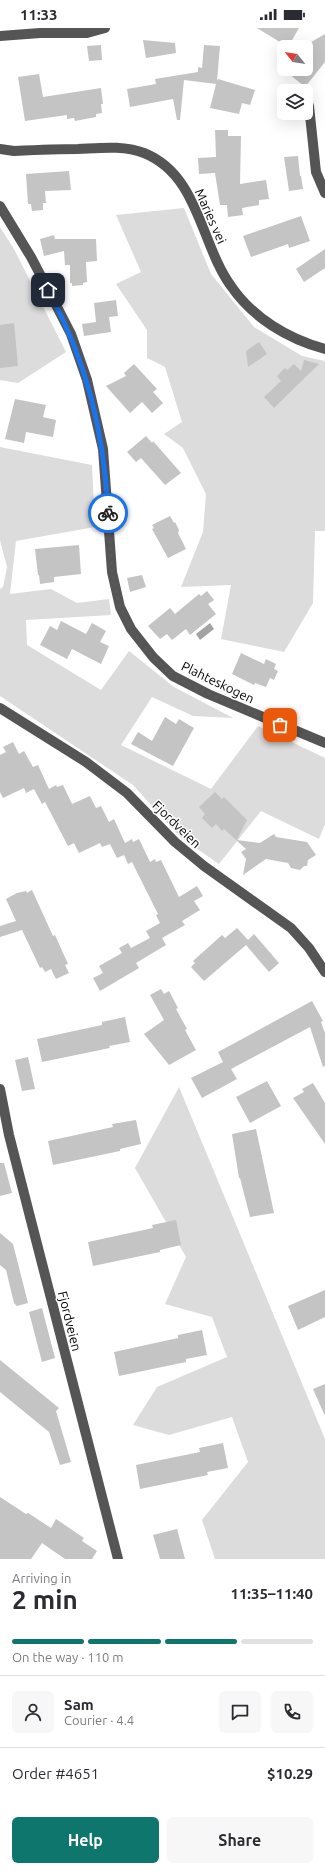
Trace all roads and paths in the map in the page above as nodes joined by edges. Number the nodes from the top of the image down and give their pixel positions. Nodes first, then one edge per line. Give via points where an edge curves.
1 (105, 28) edge
2 (40, 30) edge
3 (0, 36) edge
4 (310, 120) edge
5 (0, 149) edge
6 (325, 193) edge
7 (0, 206) edge
8 (325, 349) edge
9 (0, 708) edge
10 (325, 743) edge
11 (325, 972) edge
12 (0, 1088) edge
13 (118, 1559) edge

1 - 2 street via 87,33
2 - 3 street
4 - 6 street via 316,172
5 - 8 street, Maries vei via 14,151 118,147 143,153 162,162 177,176 190,197 218,264 231,287 262,320 298,340
7 - 10 street, Plahteskogen via 31,257 71,334 87,380 105,465 112,572 120,607 131,629 153,657 173,676 208,694
9 - 11 street, Fjordveien via 86,762 127,793 175,842 204,866 291,928 309,948
12 - 13 street, Fjordveien via 11,1142

